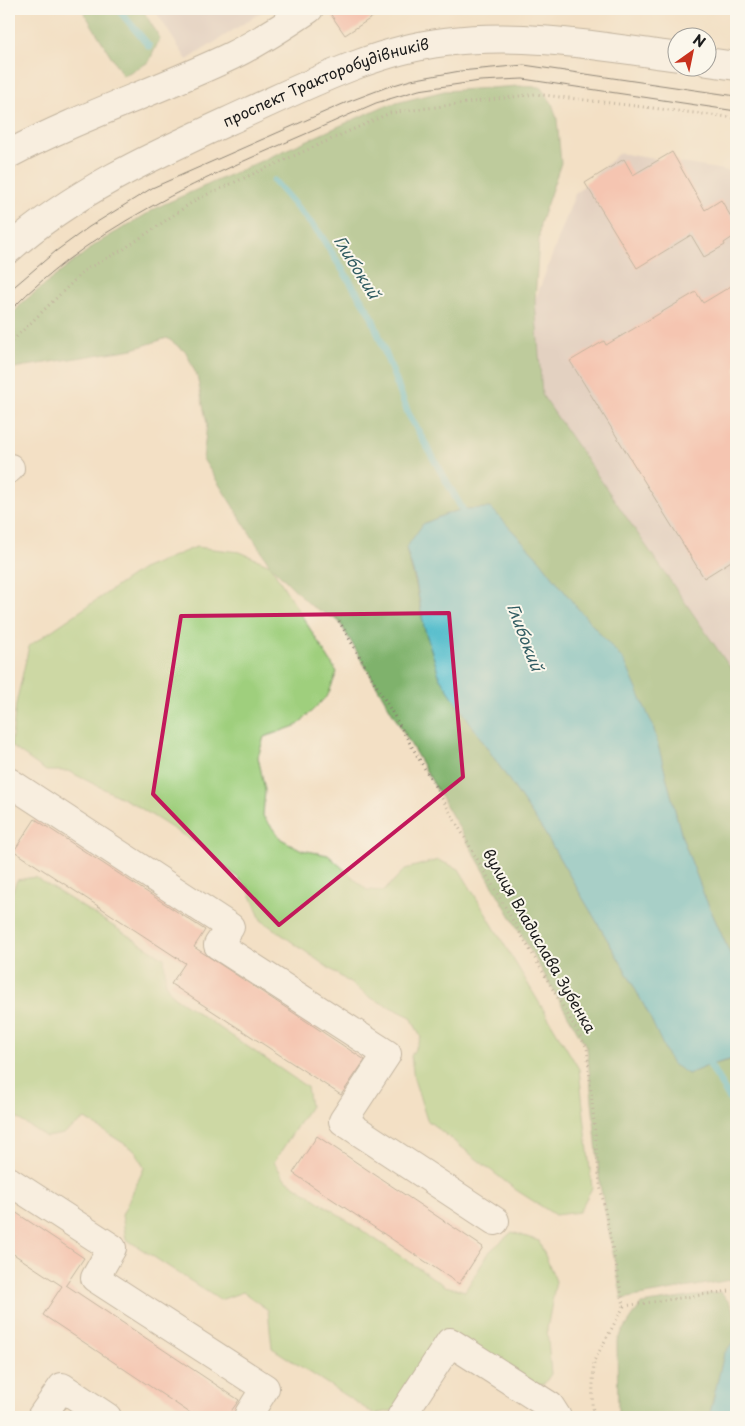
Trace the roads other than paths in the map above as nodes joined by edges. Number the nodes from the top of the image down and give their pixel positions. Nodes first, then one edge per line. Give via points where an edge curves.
1 (308, 9) edge
2 (668, 56) edge
3 (718, 63) edge
4 (736, 66) edge
5 (9, 154) edge
6 (9, 249) edge
7 (9, 782) edge
8 (9, 1182) edge
9 (495, 1221) dead end
10 (41, 1417) edge
11 (107, 1417) edge
12 (254, 1417) edge
13 (401, 1417) edge
14 (557, 1417) edge

1 - 5 main road via 231,56 47,134
2 - 6 main road, проспект Тракторобудівників via 524,38 480,38 406,49 273,101 152,157 71,202
3 - 4 main road
7 - 9 main road via 230,928 218,944 387,1054 342,1121
8 - 12 main road via 112,1248 95,1278 265,1388 249,1414
10 - 11 main road via 62,1387
13 - 14 main road via 450,1342 550,1406

